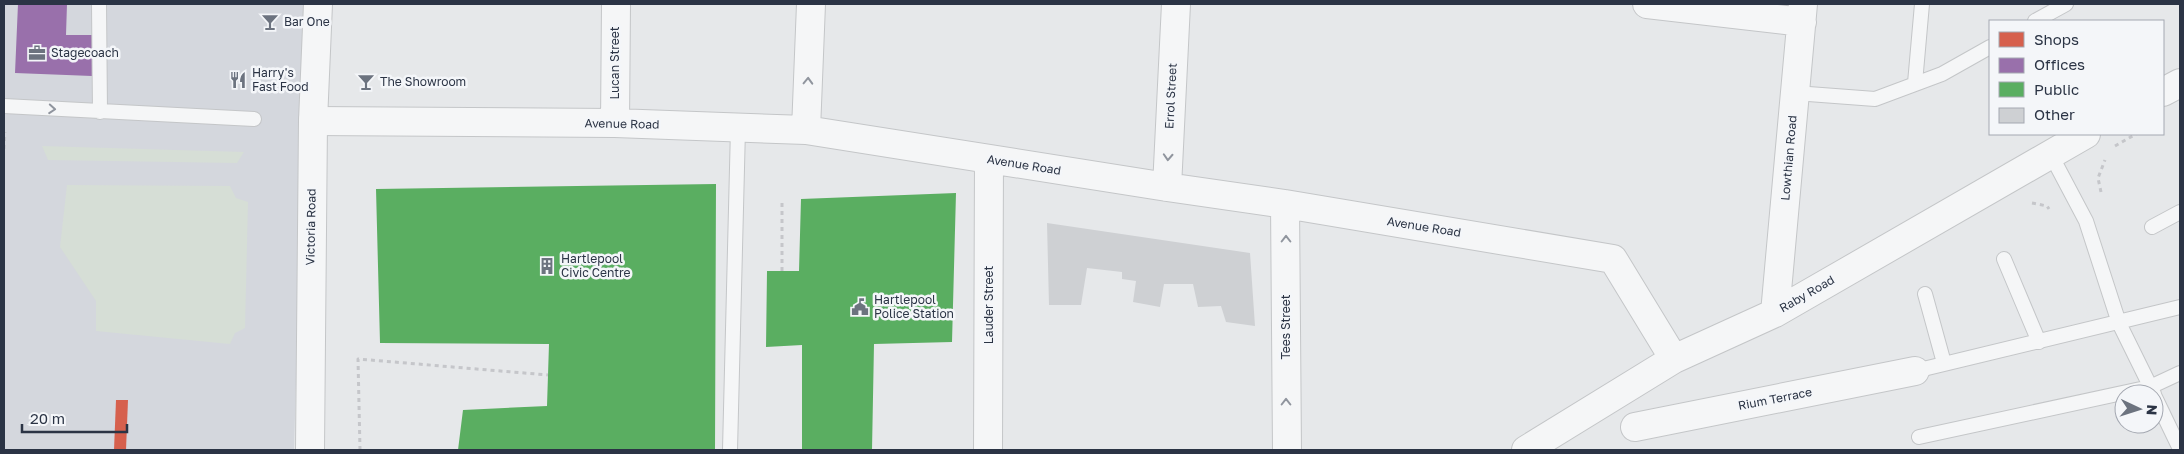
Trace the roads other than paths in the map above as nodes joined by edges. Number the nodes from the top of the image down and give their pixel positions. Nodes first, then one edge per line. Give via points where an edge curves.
1 (99, 4) edge
2 (318, 4) edge
3 (616, 4) edge
4 (811, 4) edge
5 (1176, 4) edge
6 (1647, 4) edge
7 (1922, 4) edge
8 (2066, 4) edge
9 (1802, 13) edge
10 (2037, 20) edge
11 (1989, 48) edge
12 (1915, 83) junction
13 (2180, 83) edge
14 (2164, 91) edge
15 (1795, 93) junction
16 (4, 106) edge
17 (100, 112) junction
18 (254, 119) dead end
19 (313, 121) junction
20 (615, 123) junction
21 (738, 128) junction
22 (806, 130) junction
23 (2084, 135) edge
24 (2050, 153) junction
25 (989, 159) junction
26 (1167, 187) junction
27 (1285, 204) junction
28 (2180, 212) edge
29 (2152, 226) dead end
30 (2004, 259) dead end
31 (1925, 294) dead end
32 (2180, 307) edge
33 (1775, 313) junction
34 (2119, 323) junction
35 (2039, 342) junction
36 (1674, 359) junction
37 (1944, 363) junction
38 (1915, 370) joint
39 (2180, 373) edge
40 (2149, 384) edge
41 (2164, 384) edge
42 (2114, 400) edge
43 (2164, 415) edge
44 (1635, 426) dead end
45 (1919, 437) dead end
46 (2180, 449) edge
47 (310, 450) edge
48 (730, 450) edge
49 (988, 450) edge
50 (1287, 450) edge
51 (1526, 450) edge

1 - 17 lane
2 - 19 street, Victoria Road
3 - 20 street, Lucan Street
22 -> 4 street
5 -> 26 street, Errol Street
6 - 9 street
7 - 12 lane
8 - 10 lane
9 - 15 street, Lowthian Road
11 - 12 lane via 1942,74
12 - 15 lane via 1875,99
13 - 14 street
15 - 33 street, Lowthian Road
16 -> 17 lane
17 - 18 lane
19 - 20 street, Avenue Road
19 - 47 street, Victoria Road
20 - 21 street, Avenue Road
21 - 22 street, Avenue Road
21 - 48 lane
22 - 25 street, Avenue Road
23 - 24 street, Raby Road
24 - 33 street, Raby Road
24 - 34 lane via 2086,220
25 - 26 street, Avenue Road
25 - 49 street, Lauder Street
26 - 27 street, Avenue Road
27 - 36 street, Avenue Road via 1612,259
50 -> 27 street, Tees Street
28 - 29 lane
30 - 35 lane
31 - 37 lane
32 - 34 lane
33 - 36 street, Raby Road
34 - 35 lane
34 - 40 lane
35 - 37 lane
36 - 51 street, Raby Road
37 - 38 lane
38 - 44 street, Rium Terrace
39 - 41 lane
42 - 45 lane
43 - 46 lane

